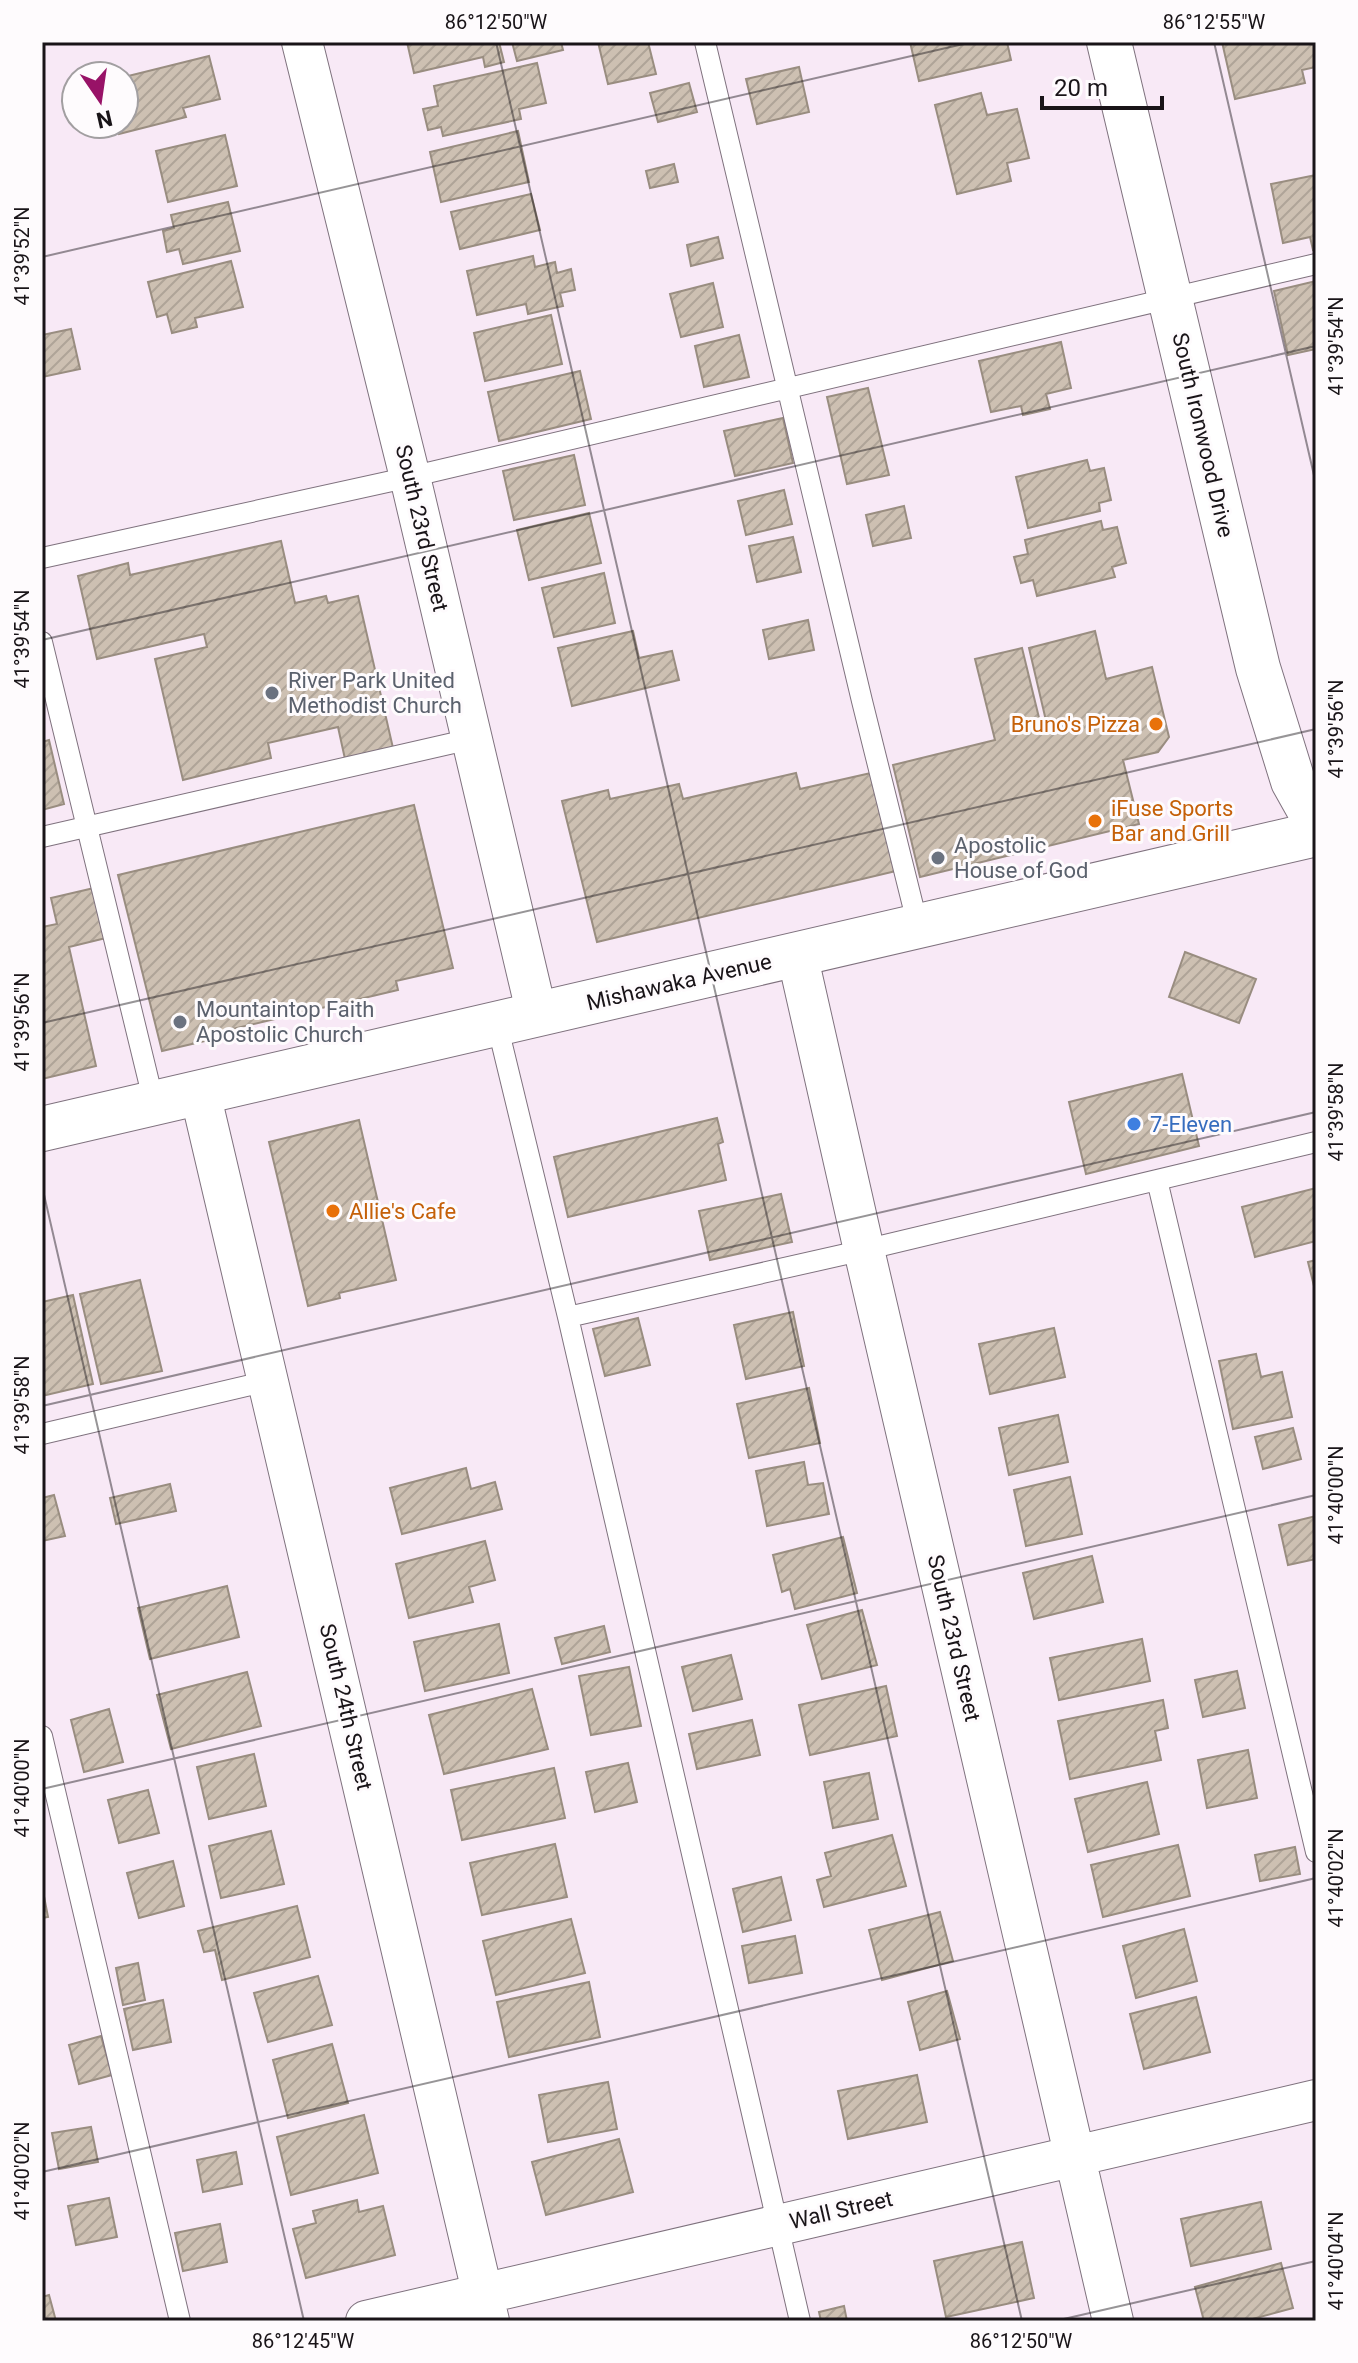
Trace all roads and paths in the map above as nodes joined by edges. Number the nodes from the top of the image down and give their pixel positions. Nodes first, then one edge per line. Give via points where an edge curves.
1 (302, 42) edge
2 (705, 42) edge
3 (1109, 42) edge
4 (1316, 264) edge
5 (1171, 298) junction
6 (788, 387) junction
7 (410, 477) junction
8 (42, 558) edge
9 (42, 642) edge
10 (471, 739) junction
11 (1316, 822) edge
12 (85, 827) junction
13 (1316, 834) edge
14 (42, 837) edge
15 (918, 926) junction
16 (797, 954) junction
17 (517, 1020) junction
18 (200, 1093) junction
19 (154, 1103) junction
20 (42, 1129) edge
21 (1316, 1142) edge
22 (1157, 1180) junction
23 (864, 1250) junction
24 (568, 1317) junction
25 (268, 1381) junction
26 (42, 1434) edge
27 (42, 1736) edge
28 (1316, 1852) edge
29 (1316, 2100) edge
30 (1074, 2156) junction
31 (777, 2225) junction
32 (486, 2308) edge
33 (180, 2321) edge
34 (366, 2321) edge
35 (800, 2321) edge
36 (1113, 2321) edge

1 - 7 street, South 23rd Street
2 - 6 lane
3 - 5 main road, South Ironwood Drive
4 - 5 lane
5 - 6 lane
5 - 11 main road, South Ironwood Drive via 1258,668 1293,781
6 - 7 lane
6 - 15 lane
7 - 8 lane
7 - 10 street, South 23rd Street
9 - 12 lane
10 - 12 lane
10 - 17 street, South 23rd Street
12 - 14 lane
12 - 19 lane
13 - 15 main road, Mishawaka Avenue
15 - 16 main road, Mishawaka Avenue
16 - 17 main road, Mishawaka Avenue
16 - 23 street, South 23rd Street
17 - 18 main road, Mishawaka Avenue
17 - 24 lane
18 - 19 main road, Mishawaka Avenue
18 - 25 street, South 24th Street
19 - 20 main road, Mishawaka Avenue
21 - 22 lane
22 - 23 lane
22 - 28 lane
23 - 24 lane
23 - 30 street, South 23rd Street
24 - 31 lane
25 - 26 lane
25 - 32 street, South 24th Street
27 - 33 lane
29 - 30 street, Wall Street
30 - 31 street, Wall Street
30 - 36 street, South 23rd Street
31 - 32 street, Wall Street
31 - 35 lane
32 - 34 street, Wall Street

